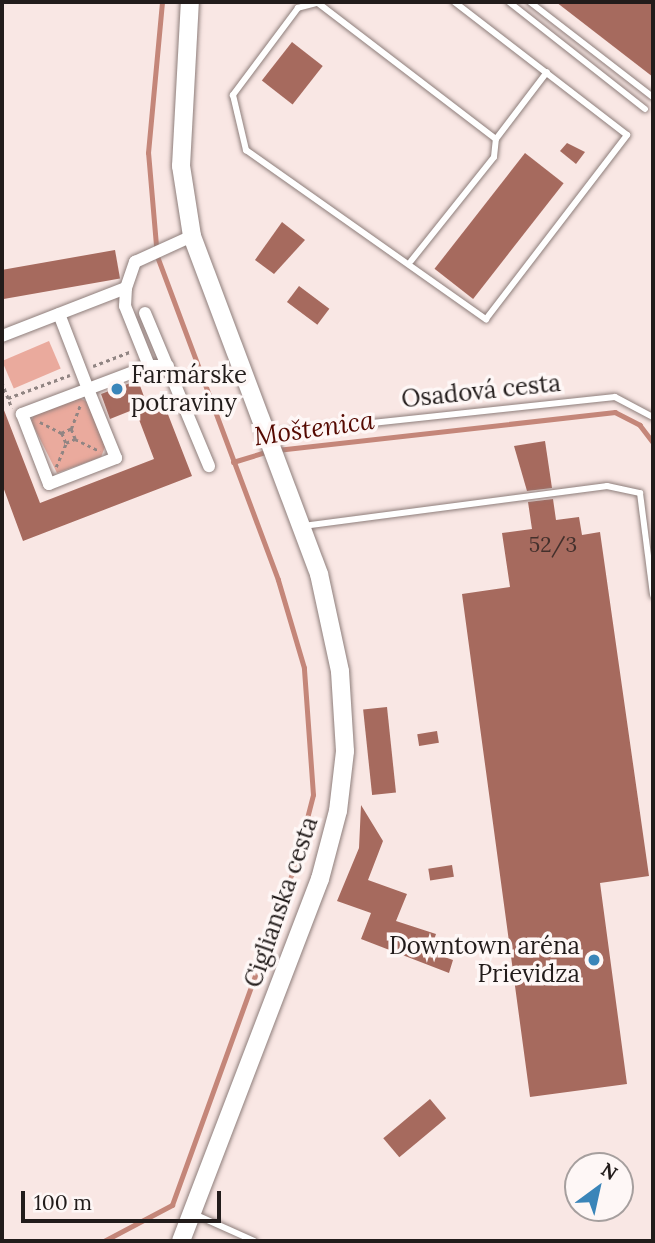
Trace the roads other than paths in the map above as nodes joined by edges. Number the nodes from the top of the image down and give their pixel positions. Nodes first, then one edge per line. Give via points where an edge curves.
1 (190, 2) edge
2 (454, 2) edge
3 (509, 2) edge
4 (530, 2) edge
5 (319, 3) edge
6 (547, 72) junction
7 (653, 97) edge
8 (645, 109) dead end
9 (496, 139) junction
10 (192, 236) junction
11 (411, 261) junction
12 (126, 288) junction
13 (145, 313) dead end
14 (59, 314) junction
15 (2, 336) edge
16 (149, 366) junction
17 (168, 366) junction
18 (88, 389) junction
19 (653, 417) edge
20 (271, 446) junction
21 (209, 466) dead end
22 (302, 526) junction
23 (653, 595) edge
24 (192, 1214) junction
25 (181, 1241) edge
26 (254, 1241) edge

1 - 10 street, Ciglianska cesta via 181,166
2 - 6 lane
3 - 8 lane
4 - 7 lane
5 - 9 lane
5 - 11 lane via 298,8 233,95 246,150 362,237
6 - 9 lane
6 - 11 lane via 627,135 486,319
9 - 11 lane via 494,157
10 - 12 street via 135,261
10 - 20 street, Ciglianska cesta
12 - 14 street
12 - 16 street via 125,306
13 - 17 street
14 - 15 street
14 - 18 street
16 - 17 street
16 - 18 street
17 - 21 street
18 - 18 street via 22,414 49,484 116,458
19 - 20 lane, Osadová cesta via 615,397
20 - 22 street, Ciglianska cesta
22 - 23 lane via 607,486 640,493
22 - 24 street, Ciglianska cesta via 340,671 345,751 338,811 320,879
24 - 25 street, Ciglianska cesta
24 - 26 lane

